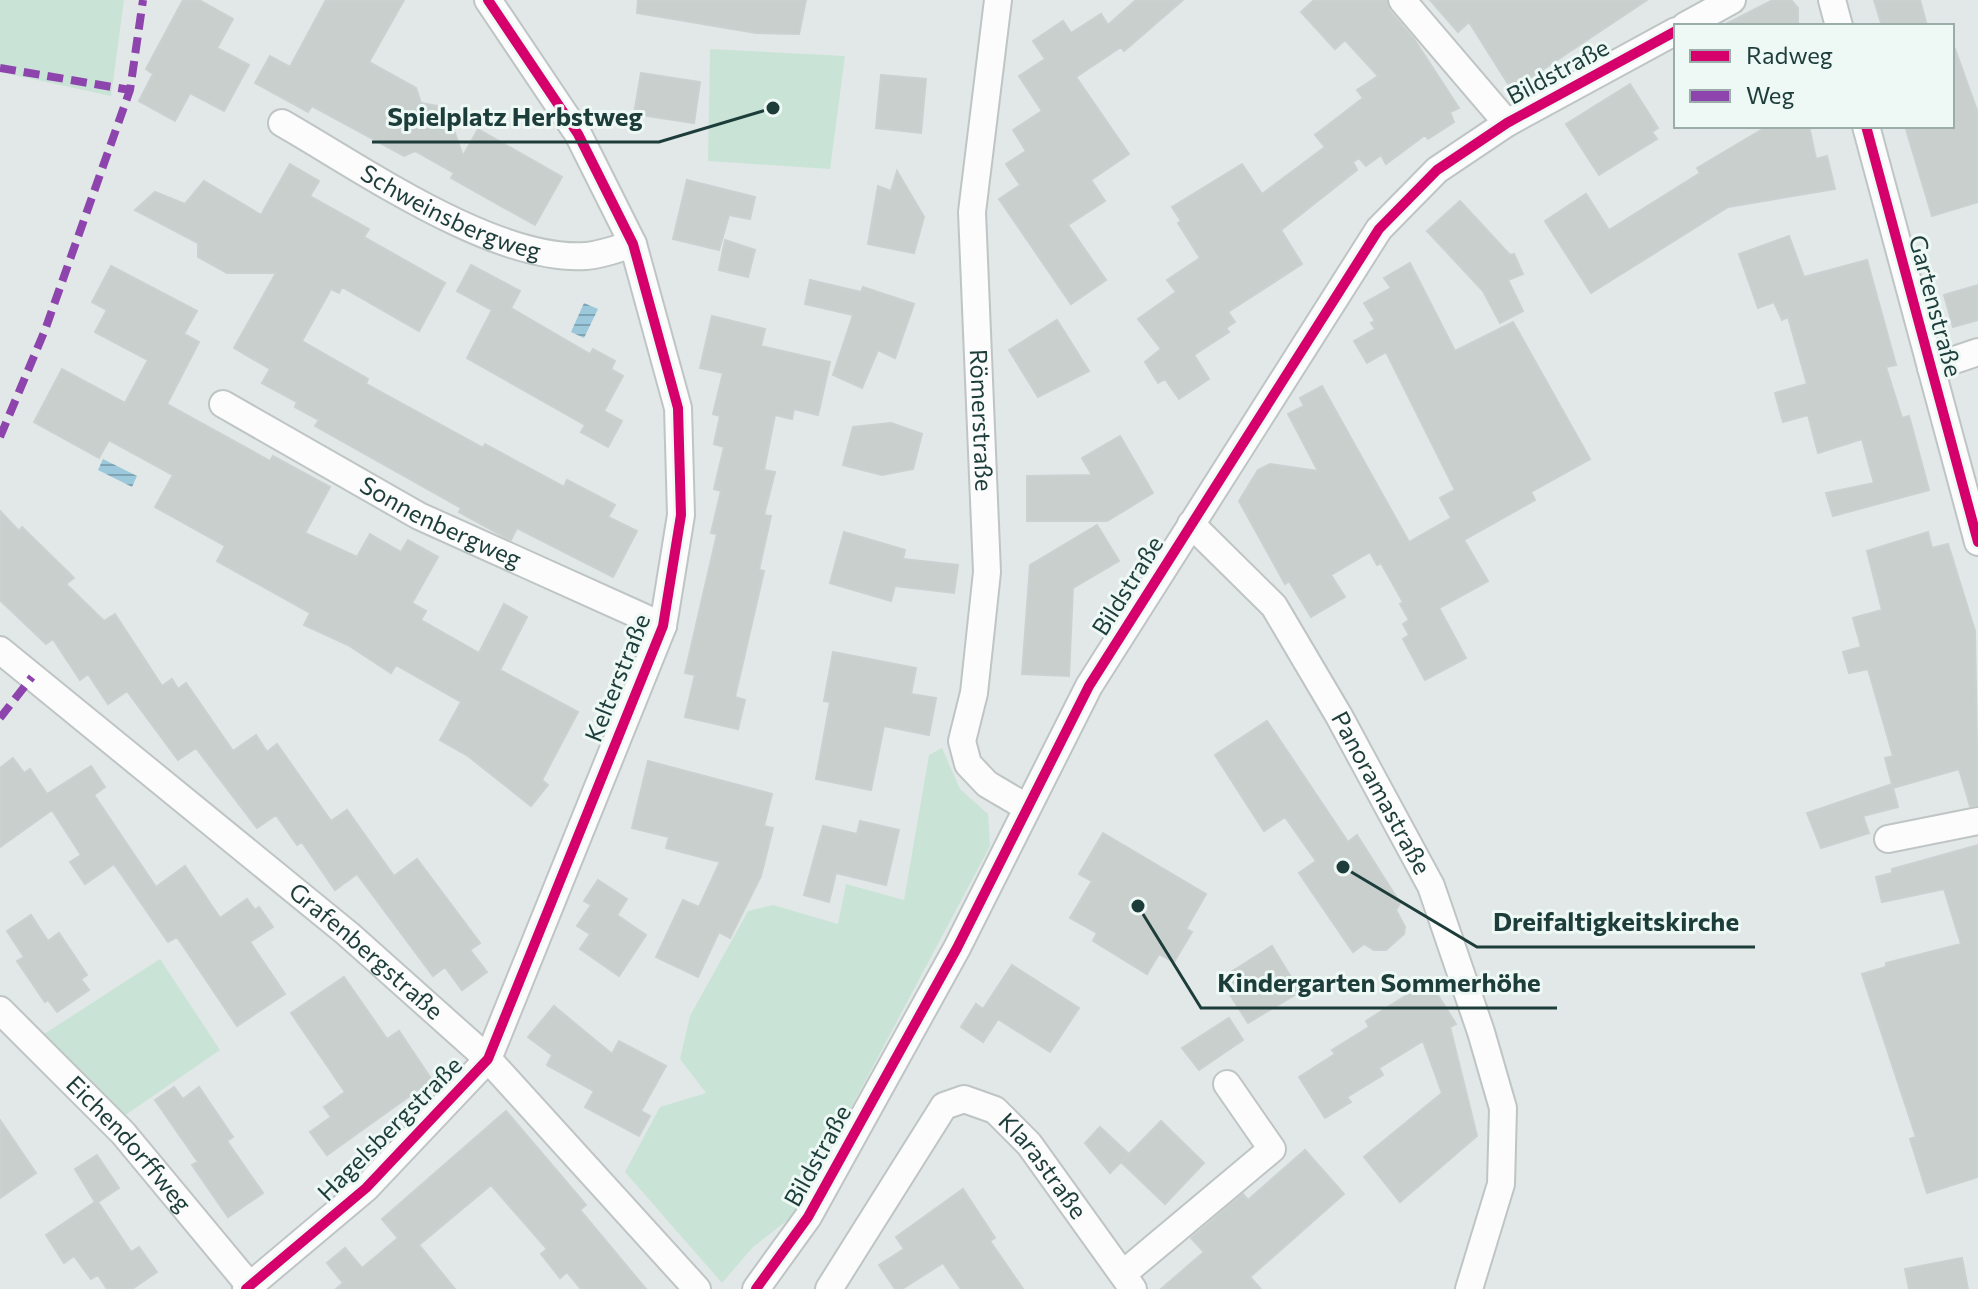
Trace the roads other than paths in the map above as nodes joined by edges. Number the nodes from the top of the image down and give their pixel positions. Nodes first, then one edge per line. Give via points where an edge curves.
1 (488, 0) edge
2 (998, 0) edge
3 (1402, 0) edge
4 (1732, 0) edge
5 (1832, 0) edge
6 (1689, 24) edge
7 (1838, 24) edge
8 (1674, 32) edge
9 (282, 123) dead end
10 (1507, 123) junction
11 (1867, 128) edge
12 (633, 244) junction
13 (1978, 352) edge
14 (1931, 368) junction
15 (223, 404) dead end
16 (1191, 524) junction
17 (1978, 542) edge
18 (663, 626) junction
19 (0, 650) edge
20 (1026, 807) junction
21 (1978, 821) edge
22 (1888, 839) dead end
23 (0, 1010) edge
24 (488, 1059) junction
25 (1227, 1084) dead end
26 (1128, 1281) edge
27 (248, 1288) edge
28 (697, 1289) edge
29 (756, 1289) edge
30 (829, 1289) edge
31 (1469, 1289) edge

1 - 12 street, Kelterstraße via 578,134
2 - 20 street, Römerstraße via 972,212 987,572 974,693 962,741 968,764 987,784
3 - 10 street
4 - 6 street
5 - 7 street
8 - 10 street, Bildstraße
9 - 12 street, Schweinsbergweg via 467,227 530,250 587,256
10 - 16 street, Bildstraße via 1437,170 1379,229
11 - 14 street, Gartenstraße
12 - 18 street, Kelterstraße via 678,408 681,515
13 - 14 street
14 - 17 street, Gartenstraße
15 - 18 street, Sonnenbergweg via 419,516
16 - 20 street, Bildstraße via 1089,686
16 - 31 street, Panoramastraße via 1274,606 1431,886 1503,1108 1501,1184
18 - 24 street, Kelterstraße
19 - 24 street, Grafenbergstraße via 348,934
20 - 29 street, Bildstraße via 957,948 808,1217
21 - 22 street
23 - 27 street, Eichendorffweg via 123,1133
24 - 27 street, Hagelsbergstraße via 366,1188
24 - 28 street, Grafenbergstraße
25 - 26 street via 1272,1149
26 - 30 street, Klarastraße via 1029,1144 995,1110 964,1099 944,1106

